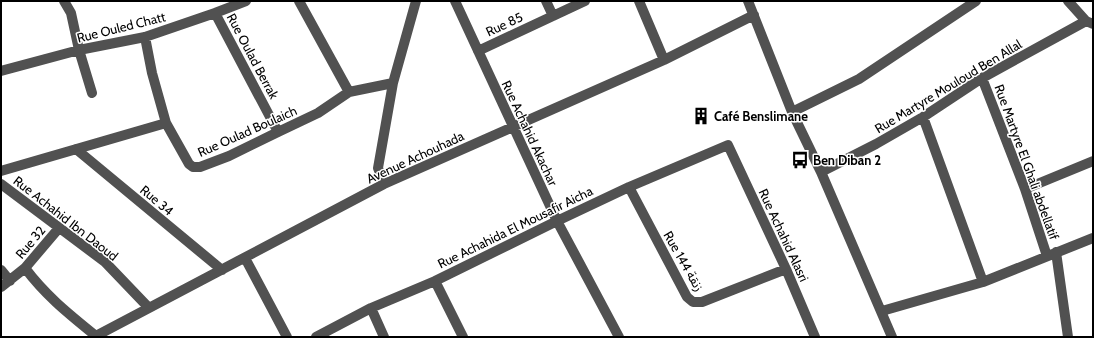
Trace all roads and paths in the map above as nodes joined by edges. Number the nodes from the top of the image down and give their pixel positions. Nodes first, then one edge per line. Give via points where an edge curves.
1 (64, 1) edge
2 (246, 1) edge
3 (299, 1) edge
4 (416, 1) edge
5 (455, 1) edge
6 (546, 1) edge
7 (584, 1) edge
8 (639, 1) edge
9 (748, 1) edge
10 (976, 1) edge
11 (1068, 1) edge
12 (215, 13) junction
13 (754, 15) junction
14 (553, 16) junction
15 (1090, 22) edge
16 (145, 37) junction
17 (79, 50) junction
18 (478, 51) junction
19 (664, 60) junction
20 (1, 71) edge
21 (982, 78) junction
22 (393, 83) junction
23 (349, 92) junction
24 (92, 93) dead end
25 (792, 112) junction
26 (923, 117) junction
27 (166, 123) junction
28 (512, 127) junction
29 (278, 132) junction
30 (728, 145) joint
31 (76, 149) junction
32 (1093, 161) edge
33 (1, 171) edge
34 (821, 172) junction
35 (1, 184) edge
36 (384, 184) junction
37 (629, 187) junction
38 (1025, 189) junction
39 (557, 221) junction
40 (59, 228) junction
41 (1093, 238) edge
42 (1052, 254) junction
43 (246, 258) junction
44 (25, 268) junction
45 (786, 269) junction
46 (1, 270) edge
47 (222, 270) junction
48 (10, 281) junction
49 (435, 281) junction
50 (983, 282) junction
51 (1, 287) edge
52 (149, 308) junction
53 (371, 308) junction
54 (882, 311) junction
55 (95, 337) edge
56 (287, 337) edge
57 (316, 337) edge
58 (384, 337) edge
59 (463, 337) edge
60 (619, 337) edge
61 (815, 337) edge
62 (892, 337) edge
63 (1068, 337) edge

1 - 17 street via 71,13
2 - 12 street, Rue Ouled Chatt
3 - 23 street
4 - 22 street
5 - 18 street, Rue Achahid Akachar
6 - 14 street
7 - 14 street, Rue 85
8 - 19 street
9 - 13 street
10 - 25 street via 859,80
11 - 15 street
12 - 16 street, Rue Ouled Chatt
12 - 29 street, Rue Oulad Berrak
13 - 19 street, Avenue Achouhada
13 - 25 street
14 - 18 street, Rue 85
15 - 21 street, Rue Martyre Mouloud Ben Allal
16 - 17 street, Rue Ouled Chatt
16 - 27 street, Rue Oulad Boulaich
17 - 20 street, Rue Ouled Chatt
17 - 24 street
18 - 28 street, Rue Achahid Akachar
19 - 28 street, Avenue Achouhada
21 - 26 street, Rue Martyre Mouloud Ben Allal
21 - 38 street, Rue Martyre El Ghali abdellatif
22 - 23 street
22 - 36 street via 378,168
23 - 29 street, Rue Oulad Boulaich via 318,113
25 - 34 street
26 - 34 street, Rue Martyre Mouloud Ben Allal
26 - 50 street
27 - 29 street, Rue Oulad Boulaich via 193,167 207,165 229,156
27 - 31 street
28 - 36 street, Avenue Achouhada
28 - 39 street, Rue Achahid Akachar
30 - 37 street, Rue Achahida El Mousafir Aicha
30 - 45 street, Rue Achahid Alasri
31 - 33 street
31 - 47 street, Rue 34
32 - 38 street
34 - 54 street
35 - 40 street, Rue Achahid Ibn Daoud
36 - 43 street, Avenue Achouhada
37 - 39 street, Rue Achahida El Mousafir Aicha
37 - 45 street, Rue 144 زنقة via 687,297 693,302 702,302
38 - 42 street, Rue Martyre El Ghali abdellatif
39 - 49 street, Rue Achahida El Mousafir Aicha
39 - 60 street, Rue Achahid Akachar
40 - 44 street, Rue 32
40 - 52 street, Rue Achahid Ibn Daoud via 105,262
41 - 42 street
42 - 50 street
42 - 63 street, Rue Martyre El Ghali abdellatif
43 - 47 street, Avenue Achouhada
43 - 56 street
44 - 48 street, Rue 32
44 - 55 street via 50,298
45 - 61 street, Rue Achahid Alasri
46 - 48 street
47 - 52 street, Avenue Achouhada
48 - 51 street, Rue 32
49 - 53 street, Rue Achahida El Mousafir Aicha
49 - 59 street
50 - 54 street
52 - 55 street, Avenue Achouhada
53 - 57 street, Rue Achahida El Mousafir Aicha
53 - 58 street
54 - 62 street

